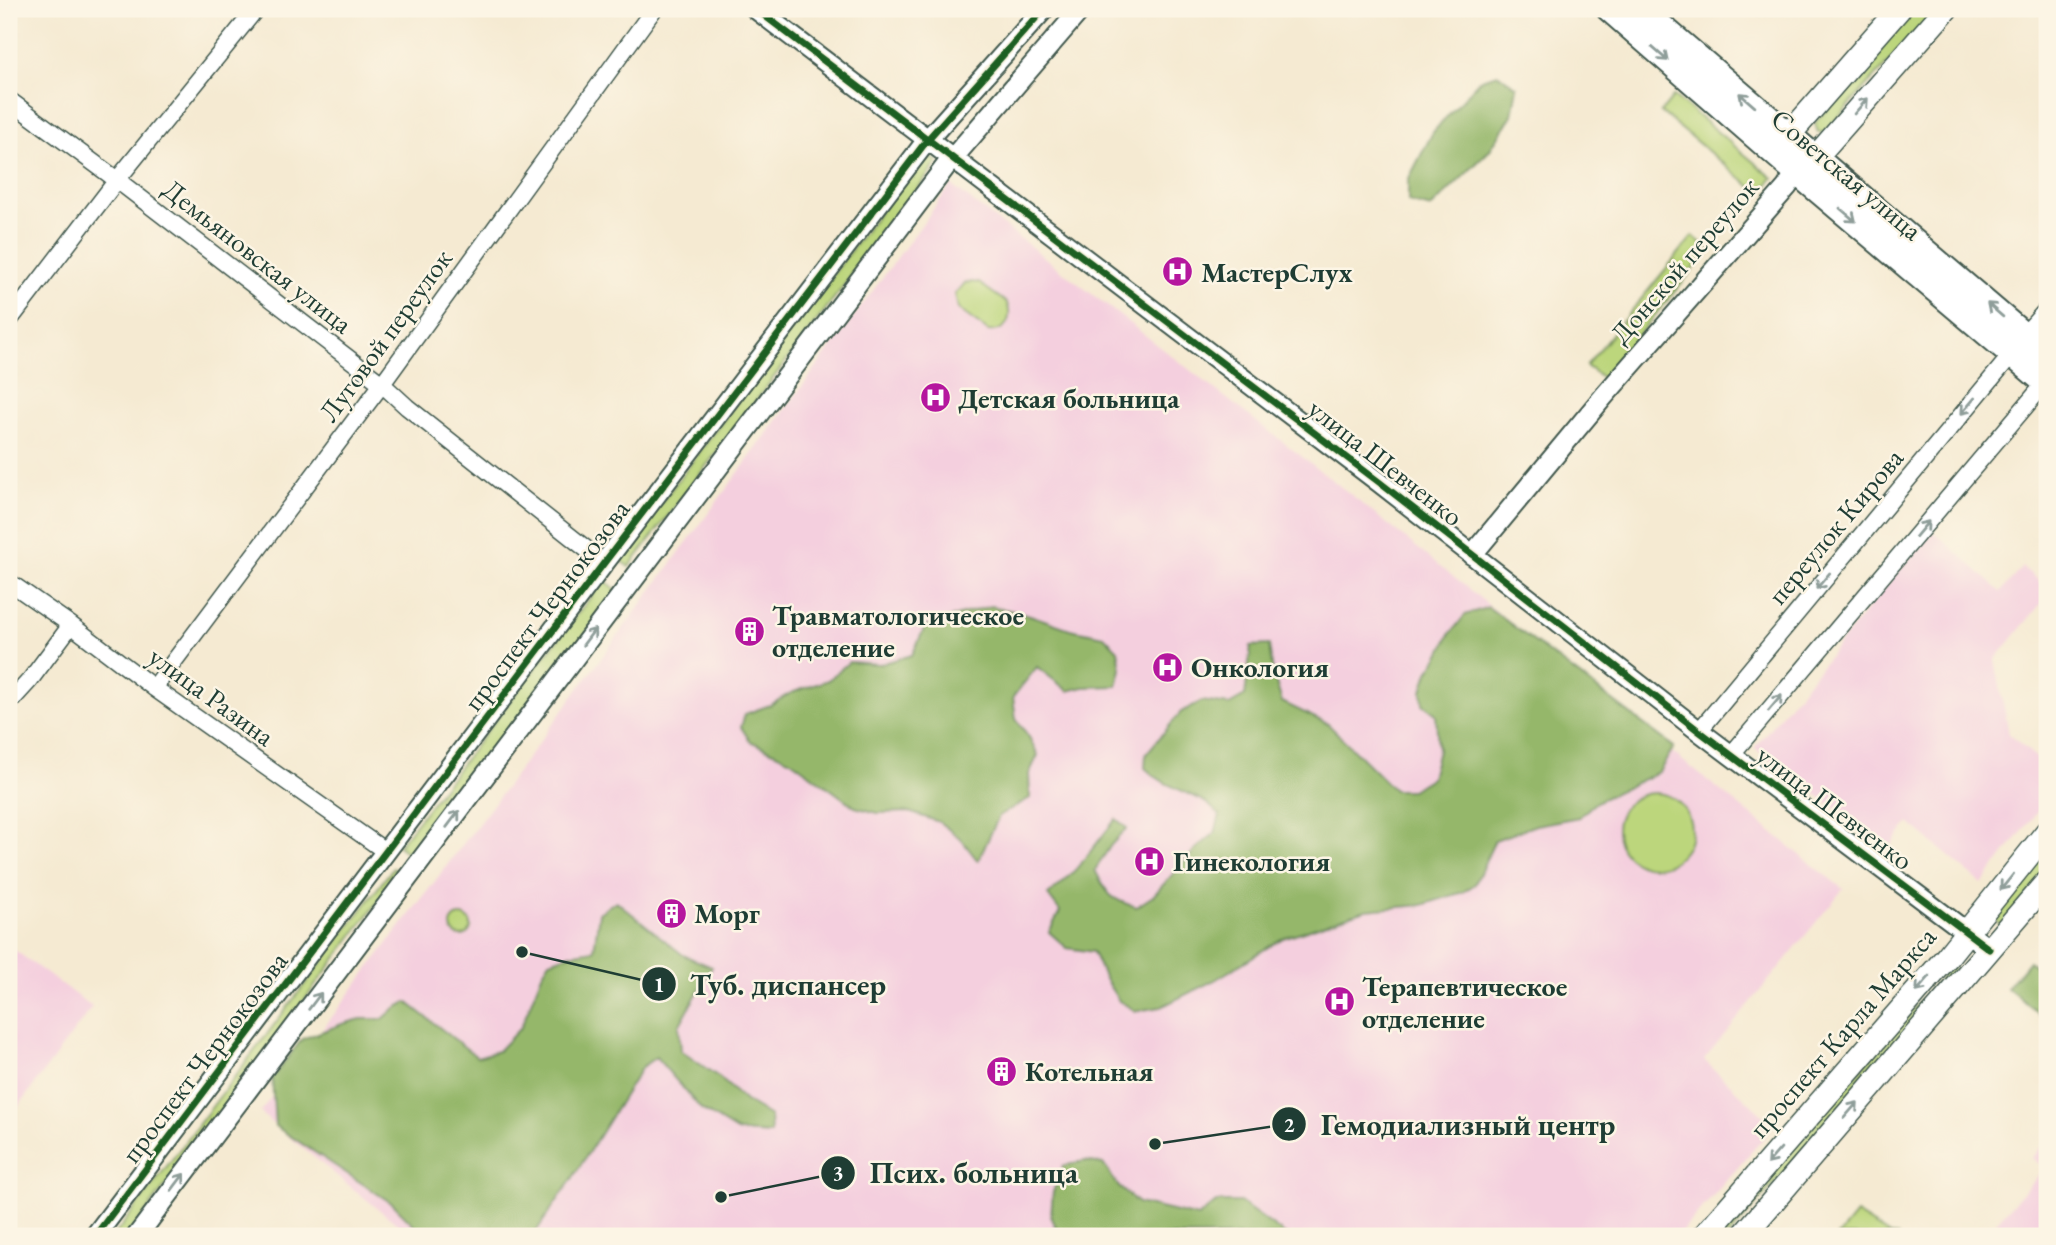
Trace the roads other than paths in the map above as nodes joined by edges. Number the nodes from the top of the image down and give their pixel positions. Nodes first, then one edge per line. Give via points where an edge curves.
1 (256, 9) edge
2 (654, 9) edge
3 (756, 9) edge
4 (1044, 9) edge
5 (1081, 9) edge
6 (1609, 9) edge
7 (1641, 9) edge
8 (1899, 9) edge
9 (1946, 9) edge
10 (9, 100) edge
11 (1789, 135) junction
12 (928, 139) junction
13 (953, 157) junction
14 (1816, 157) junction
15 (1796, 172) junction
16 (117, 180) junction
17 (2047, 309) edge
18 (9, 321) edge
19 (2018, 344) junction
20 (2047, 355) edge
21 (2047, 383) edge
22 (382, 384) junction
23 (1472, 555) junction
24 (604, 563) junction
25 (9, 582) edge
26 (71, 625) junction
27 (154, 688) junction
28 (9, 703) edge
29 (1699, 731) junction
30 (1731, 755) junction
31 (2047, 832) edge
32 (385, 851) junction
33 (2047, 882) edge
34 (1967, 932) junction
35 (1989, 949) junction
36 (95, 1236) edge
37 (136, 1236) edge
38 (1704, 1236) edge
39 (1743, 1236) edge

1 - 16 street
2 - 22 street, Луговой переулок
3 - 12 street, улица Шевченко
4 - 12 street, проспект Чернокозова
5 - 13 street, проспект Чернокозова
6 -> 15 main road, Советская улица
11 -> 7 main road, Советская улица
8 - 11 main road
14 -> 9 main road, Донской переулок
10 - 16 street, Демьяновская улица
11 - 14 main road, Советская улица
11 - 15 street
12 - 13 street, улица Шевченко
12 - 24 street, проспект Чернокозова
13 - 23 street, улица Шевченко
37 -> 13 street, проспект Чернокозова
14 - 15 main road, Донской переулок
19 -> 14 main road, Советская улица
15 -> 19 main road, Советская улица
15 - 23 street, Донской переулок
16 - 18 street
16 - 22 street, Демьяновская улица
17 - 19 street, переулок Кирова
19 - 20 main road, Советская улица
19 - 21 main road, Советская улица
19 -> 29 street, переулок Кирова
30 -> 21 street
22 - 24 street, Демьяновская улица
22 - 27 street, Луговой переулок
23 - 29 street, улица Шевченко
24 - 32 street, проспект Чернокозова
25 - 26 street, улица Разина
26 - 27 street, улица Разина
26 - 28 street
27 - 32 street, улица Разина
29 - 30 street, улица Шевченко
30 - 34 street, улица Шевченко
31 -> 34 main road, проспект Карла Маркса
32 - 36 street, проспект Чернокозова
33 - 35 main road, проспект Карла Маркса
34 - 35 street, улица Шевченко
34 -> 38 main road, проспект Карла Маркса
39 -> 35 main road, проспект Карла Маркса

